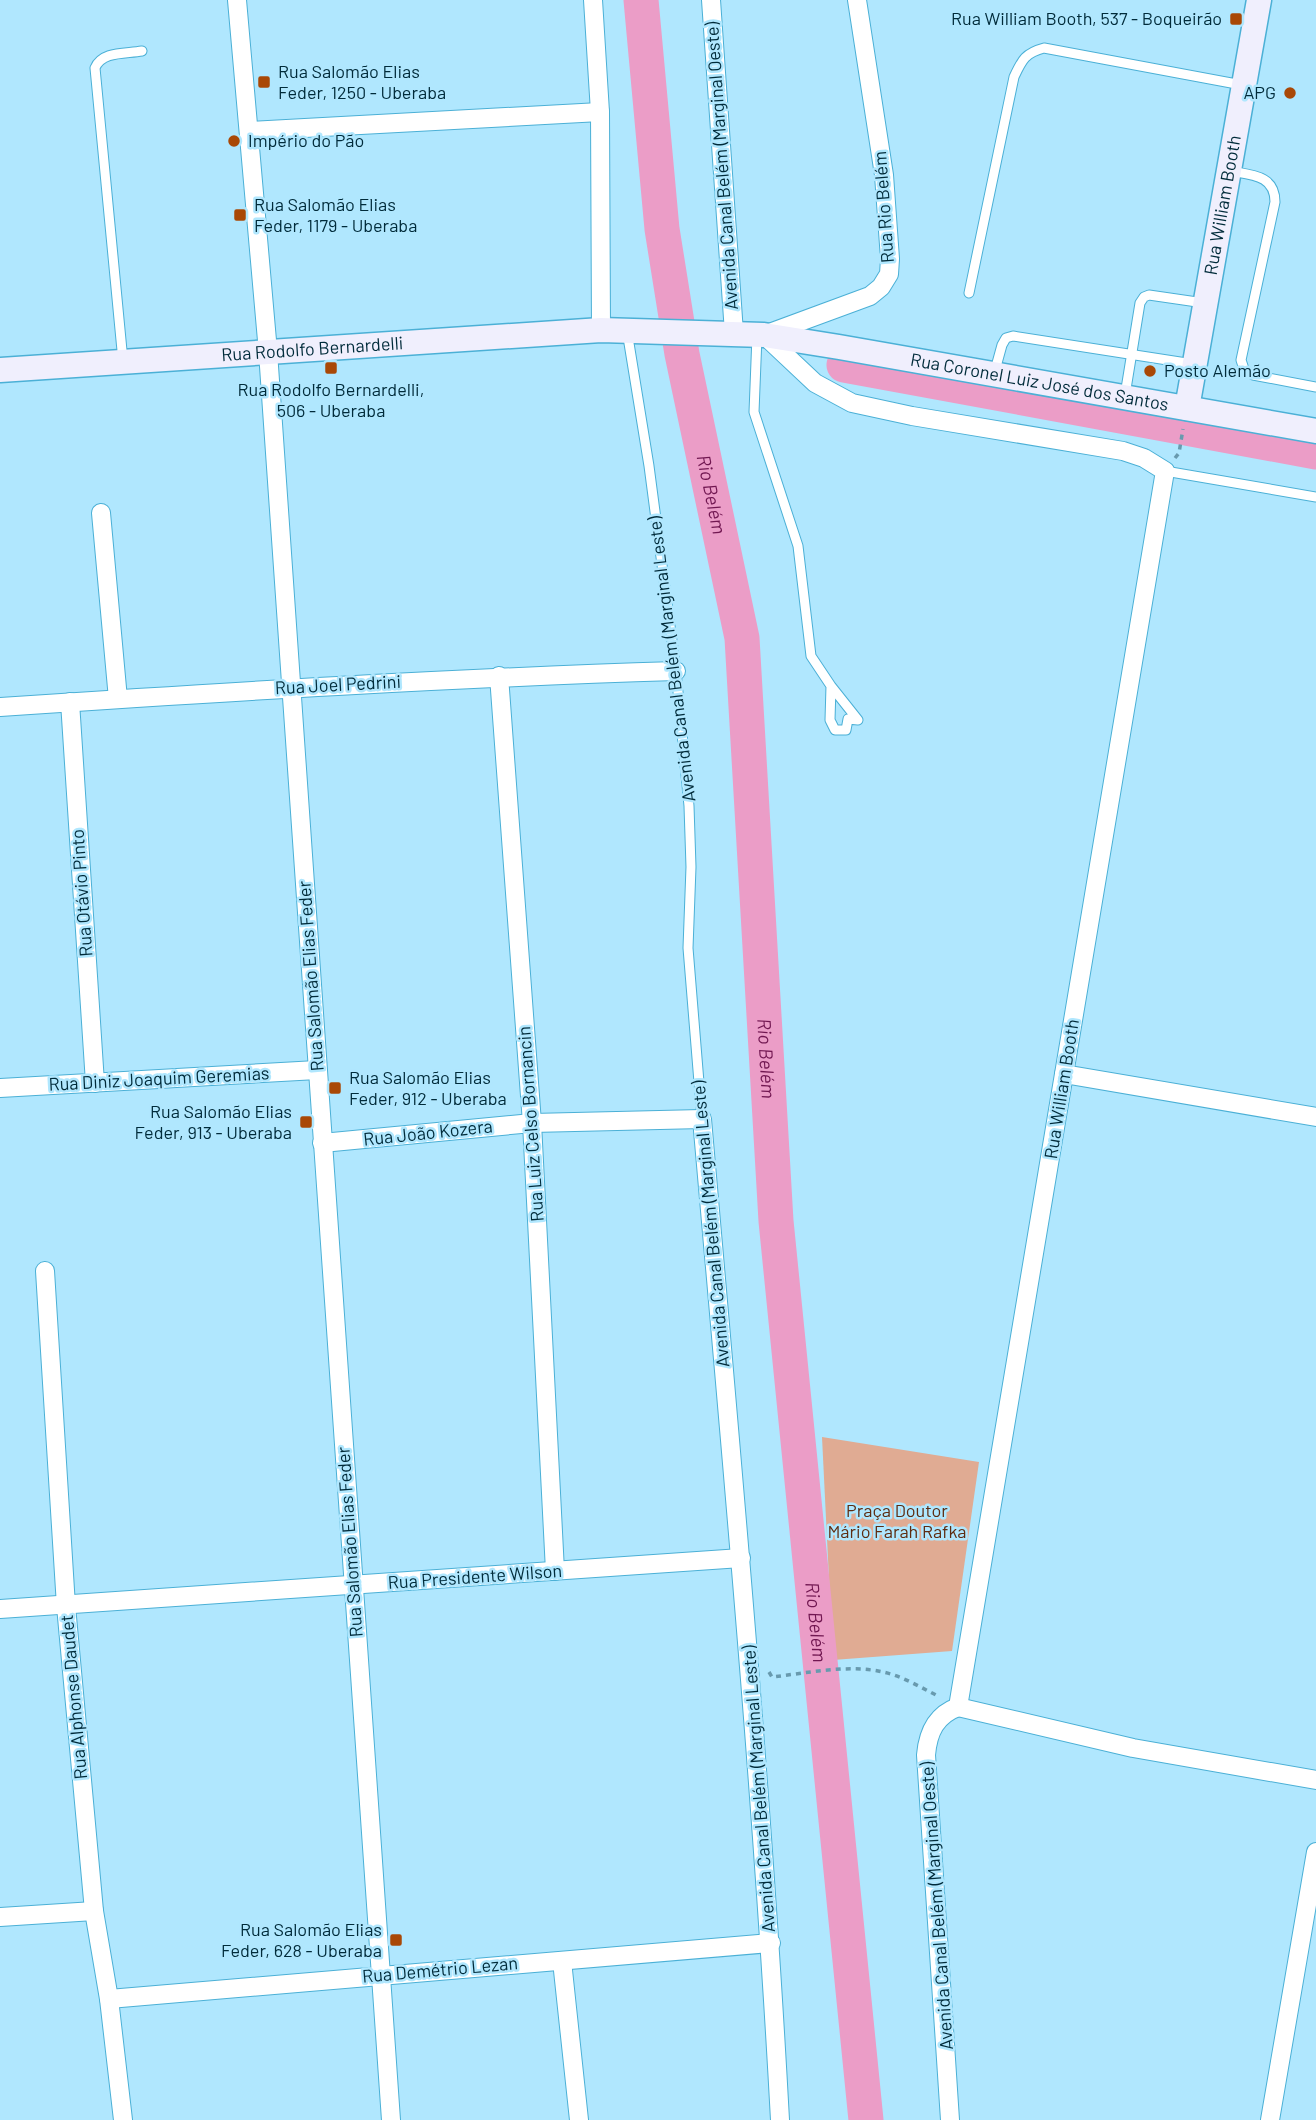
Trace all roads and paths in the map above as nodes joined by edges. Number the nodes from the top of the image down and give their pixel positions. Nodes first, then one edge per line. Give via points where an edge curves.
1 (237, 0) edge
2 (593, 0) edge
3 (711, 0) edge
4 (857, 0) edge
5 (1259, 0) edge
6 (142, 51) dead end
7 (1244, 85) junction
8 (600, 112) junction
9 (249, 131) junction
10 (1229, 171) junction
11 (969, 293) dead end
12 (1205, 303) junction
13 (601, 330) junction
14 (627, 331) junction
15 (709, 332) joint
16 (752, 334) junction
17 (268, 352) junction
18 (1132, 354) junction
19 (123, 362) junction
20 (1195, 365) junction
21 (0, 370) edge
22 (994, 374) junction
23 (1316, 387) edge
24 (1125, 397) junction
25 (1185, 418) junction
26 (1316, 431) edge
27 (1179, 453) dead end
28 (1165, 471) junction
29 (1316, 497) edge
30 (101, 513) dead end
31 (676, 671) junction
32 (499, 676) junction
33 (831, 686) junction
34 (291, 688) junction
35 (118, 699) junction
36 (70, 702) junction
37 (0, 707) edge
38 (317, 1070) junction
39 (1064, 1074) junction
40 (95, 1083) junction
41 (0, 1088) edge
42 (1316, 1117) edge
43 (702, 1119) junction
44 (532, 1123) junction
45 (322, 1143) junction
46 (45, 1271) dead end
47 (741, 1558) junction
48 (555, 1571) junction
49 (353, 1586) junction
50 (66, 1606) junction
51 (0, 1609) edge
52 (772, 1677) dead end
53 (958, 1707) junction
54 (1316, 1780) edge
55 (1316, 1852) edge
56 (94, 1911) junction
57 (0, 1917) edge
58 (771, 1943) junction
59 (562, 1961) junction
60 (380, 1975) junction
61 (109, 1999) junction
62 (123, 2120) edge
63 (391, 2120) edge
64 (579, 2120) edge
65 (780, 2120) edge
66 (950, 2120) edge
67 (1269, 2120) edge

1 - 9 street, Rua Salomão Elias Feder
2 - 8 street
3 - 16 street, Avenida Canal Belém (Marginal Oeste)
4 - 16 street, Rua Rio Belém via 884,175 888,274 870,296
5 - 7 street, Rua William Booth
6 - 19 lane via 106,56 94,68
7 - 10 street, Rua William Booth
7 - 11 lane via 1044,48 1030,51 1014,77
8 - 9 street
8 - 13 street
9 - 17 street, Rua Salomão Elias Feder
10 - 12 street, Rua William Booth
10 - 23 lane via 1267,181 1275,191 1241,360 1244,369 1253,375
12 - 18 lane via 1144,297
12 - 20 street, Rua William Booth
13 - 14 street, Rua Rodolfo Bernardelli
13 - 17 street, Rua Rodolfo Bernardelli
14 - 15 street, Rua Rodolfo Bernardelli
14 - 31 lane, Avenida Canal Belém (Marginal Leste)
15 - 16 street, Rua Coronel Luiz José dos Santos
16 - 22 street, Rua Coronel Luiz José dos Santos
16 - 28 street via 815,383 852,403 1124,451
16 - 33 lane via 754,412 798,546 811,656
17 - 19 street, Rua Rodolfo Bernardelli
17 - 34 street, Rua Salomão Elias Feder
18 - 20 lane
18 - 22 lane via 1013,336 1002,345
18 - 24 lane
19 - 21 street, Rua Rodolfo Bernardelli
20 - 25 street, Rua William Booth
22 - 24 street, Rua Coronel Luiz José dos Santos
24 - 25 street, Rua Coronel Luiz José dos Santos
25 - 26 street, Rua Coronel Luiz José dos Santos
25 - 27 path
28 - 29 lane
28 - 39 street, Rua William Booth
30 - 35 street
31 - 32 street, Rua Joel Pedrini
31 - 43 lane, Avenida Canal Belém (Marginal Leste) via 689,806 688,948
32 - 34 street, Rua Joel Pedrini
32 - 44 street, Rua Luiz Celso Bornancin
33 - 33 lane via 830,720 835,730 846,730 848,719 858,720
34 - 35 street, Rua Joel Pedrini
34 - 38 street, Rua Salomão Elias Feder
35 - 36 street, Rua Joel Pedrini
36 - 37 street, Rua Joel Pedrini
36 - 40 street, Rua Otávio Pinto
38 - 40 street, Rua Diniz Joaquim Geremias
38 - 45 street, Rua Salomão Elias Feder
39 - 42 street
39 - 53 street, Rua William Booth
40 - 41 street, Rua Diniz Joaquim Geremias
43 - 44 street, Rua João Kozera
43 - 47 street, Avenida Canal Belém (Marginal Leste)
44 - 45 street, Rua João Kozera
44 - 48 street, Rua Luiz Celso Bornancin
45 - 49 street, Rua Salomão Elias Feder
46 - 50 street, Rua Alphonse Daudet
47 - 48 street, Rua Presidente Wilson
47 - 58 street, Avenida Canal Belém (Marginal Leste)
48 - 49 street, Rua Presidente Wilson
49 - 50 street, Rua Presidente Wilson
49 - 60 street, Rua Salomão Elias Feder
50 - 51 street, Rua Presidente Wilson
50 - 56 street, Rua Alphonse Daudet
52 - 53 path via 853,1669 885,1672
53 - 54 street via 1133,1748
53 - 66 street, Avenida Canal Belém (Marginal Oeste) via 944,1712 934,1724 926,1755
55 - 67 street
56 - 57 street
56 - 61 street, Rua Alphonse Daudet
58 - 59 street, Rua Demétrio Lezan
58 - 65 street, Avenida Canal Belém (Marginal Leste)
59 - 60 street, Rua Demétrio Lezan
59 - 64 street
60 - 61 street, Rua Demétrio Lezan
60 - 63 street, Rua Salomão Elias Feder
61 - 62 street, Rua Alphonse Daudet

